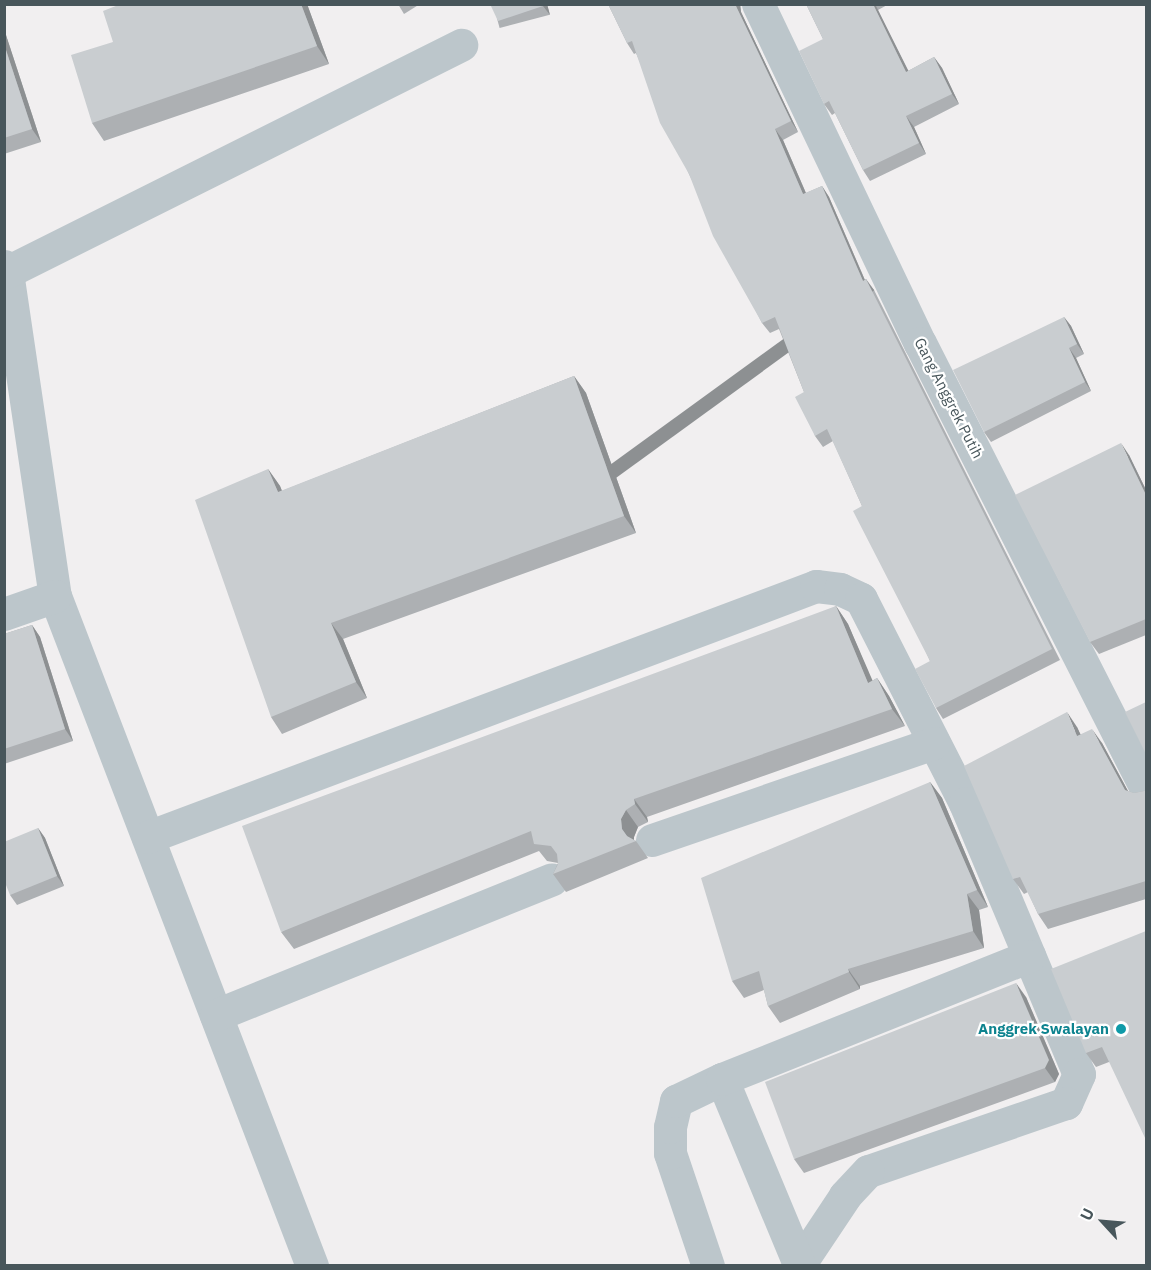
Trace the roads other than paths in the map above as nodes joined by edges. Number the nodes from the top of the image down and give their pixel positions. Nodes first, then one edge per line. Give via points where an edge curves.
1 (758, 4) edge
2 (461, 45) dead end
3 (6, 269) edge
4 (55, 596) junction
5 (4, 614) edge
6 (934, 743) junction
7 (1146, 789) edge
8 (148, 837) junction
9 (652, 840) dead end
10 (552, 879) edge
11 (1029, 956) junction
12 (216, 1015) junction
13 (722, 1079) junction
14 (799, 1265) edge
15 (312, 1266) edge
16 (708, 1266) edge

1 - 7 street, Gang Anggrek Putih via 920,343
2 - 3 street
3 - 4 street
4 - 5 street
4 - 8 street
6 - 8 street via 861,599 840,589 816,586
6 - 9 street
6 - 11 street via 965,803
8 - 12 street
10 - 12 street
11 - 13 street
11 - 14 street via 1078,1074 1066,1103 868,1170 845,1196
12 - 15 street
13 - 14 street
13 - 16 street via 676,1101 670,1127 670,1153

